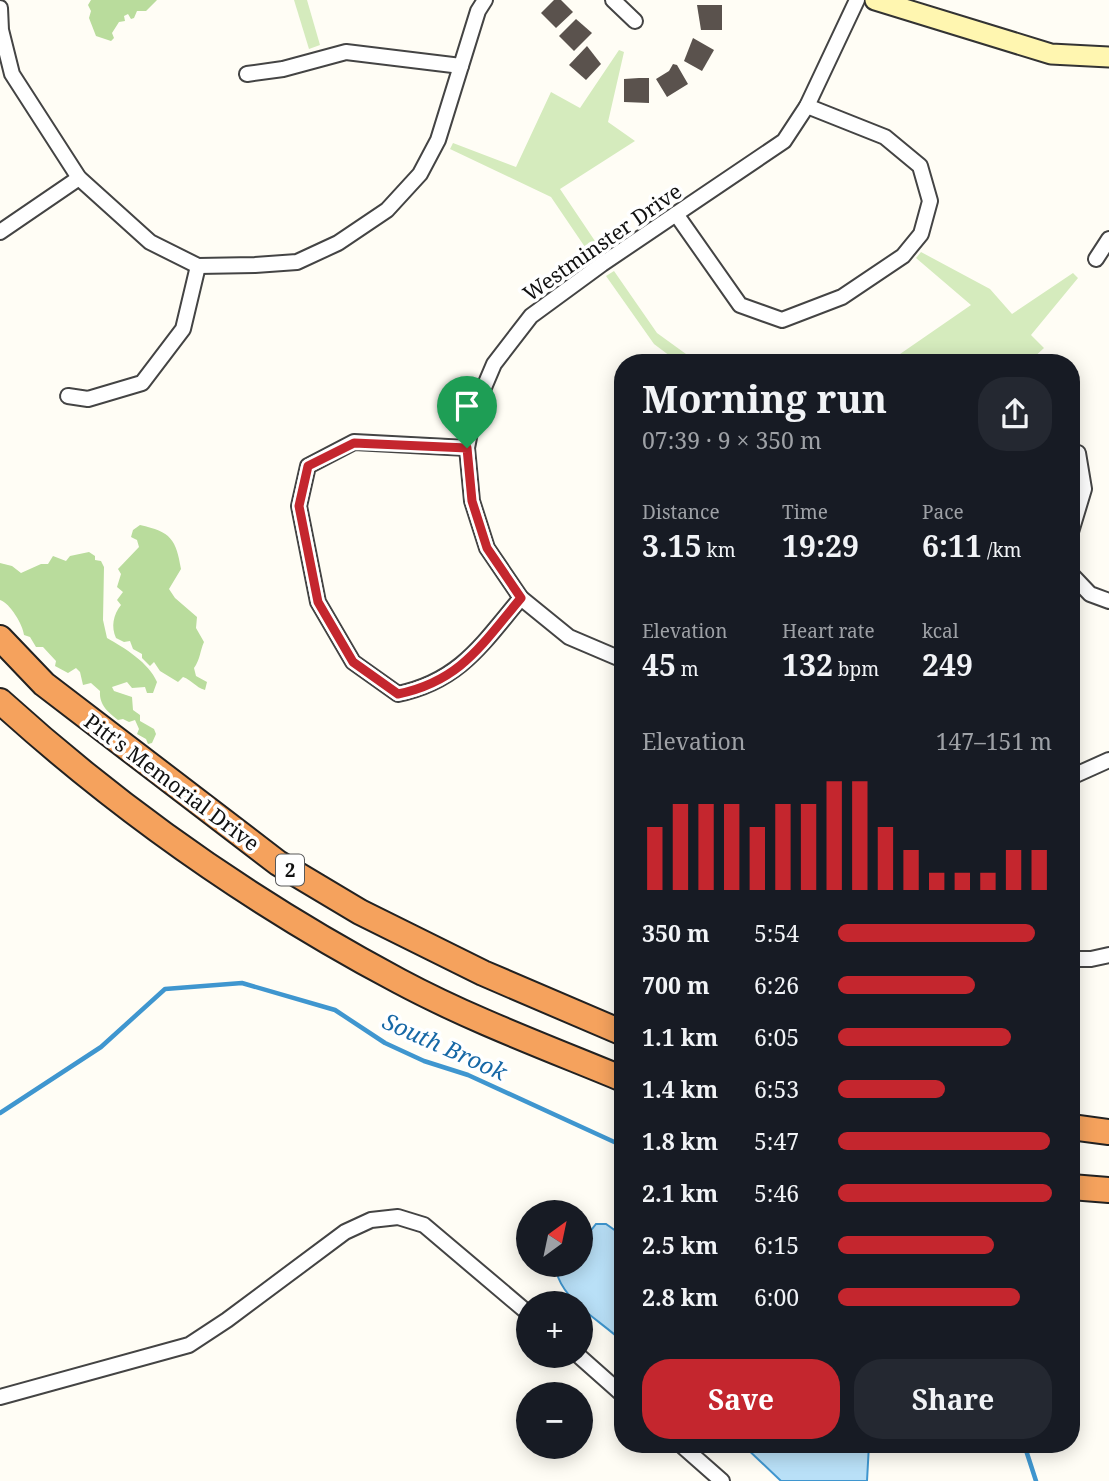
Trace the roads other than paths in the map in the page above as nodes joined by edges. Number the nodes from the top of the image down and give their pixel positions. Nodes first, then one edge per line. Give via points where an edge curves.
1 (485, 0) edge
2 (613, 0) edge
3 (857, 0) edge
4 (875, 0) edge
5 (0, 8) edge
6 (635, 22) dead end
7 (1109, 57) edge
8 (461, 66) junction
9 (247, 74) dead end
10 (807, 106) junction
11 (79, 178) junction
12 (676, 214) junction
13 (0, 232) edge
14 (1109, 239) edge
15 (1096, 259) dead end
16 (198, 265) junction
17 (68, 397) dead end
18 (467, 448) junction
19 (1080, 465) edge
20 (1080, 502) edge
21 (1080, 583) edge
22 (521, 598) junction
23 (1109, 601) edge
24 (0, 638) edge
25 (614, 656) edge
26 (0, 701) edge
27 (1108, 765) edge
28 (1080, 774) edge
29 (1109, 955) edge
30 (1080, 959) edge
31 (614, 1029) edge
32 (614, 1075) edge
33 (1080, 1128) edge
34 (1109, 1132) edge
35 (1080, 1188) edge
36 (1109, 1191) edge
37 (516, 1303) edge
38 (593, 1368) edge
39 (614, 1387) edge
40 (0, 1397) edge
41 (690, 1453) edge
42 (722, 1481) edge

1 - 8 street
2 - 6 street
3 - 10 street, Westminster Drive
4 - 7 main road via 1051,54
5 - 11 street via 12,74
8 - 9 street via 346,52
8 - 16 street via 438,140 420,174 387,210 338,243 297,262
10 - 12 street, Westminster Drive via 784,141
10 - 12 street via 885,136 920,166 930,201 921,234 903,256 842,297 782,320 740,305
11 - 13 street
11 - 16 street via 150,242
12 - 18 street, Westminster Drive via 531,316 494,365 474,411
14 - 15 street
16 - 17 street via 183,329 142,383 88,399
18 - 22 street, Westminster Drive via 472,501 487,548
18 - 22 street via 354,443 308,466 299,506 318,602 353,662 398,694 421,689 462,667
19 - 20 street via 1084,489
21 - 23 street via 1090,594
22 - 25 street, Westminster Drive via 569,637
24 - 31 highway, Pitt's Memorial Drive / 2 via 44,684 278,863 359,912 483,973
26 - 32 highway, Pitt's Memorial Drive / 2 via 47,744 153,826 299,923 401,982
27 - 28 street
29 - 30 street
33 - 34 highway
35 - 36 highway
37 - 40 street via 424,1225 398,1217 370,1220 345,1231 189,1345
38 - 39 street
41 - 42 street

